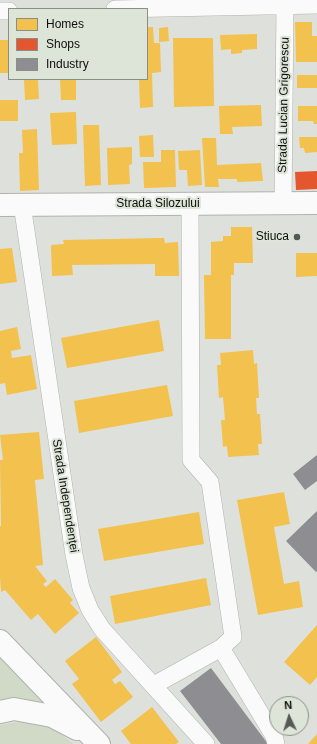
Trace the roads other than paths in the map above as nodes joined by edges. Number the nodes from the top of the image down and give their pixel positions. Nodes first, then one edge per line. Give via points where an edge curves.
1 (317, 5) edge
2 (285, 6) junction
3 (148, 8) edge
4 (317, 203) edge
5 (22, 204) junction
6 (190, 204) junction
7 (283, 204) junction
8 (0, 205) edge
9 (0, 641) edge
10 (221, 648) junction
11 (154, 685) junction
12 (0, 712) edge
13 (97, 741) edge
14 (206, 744) edge
15 (276, 744) edge

1 - 2 street
2 - 3 street
2 - 7 street, Strada Lucian Grigorescu
4 - 7 main road, Strada Silozului
5 - 6 main road, Strada Silozului
5 - 8 main road, Strada Silozului
5 - 11 street, Strada Independenței via 81,588 90,610 102,629
6 - 7 main road, Strada Silozului
6 - 10 street via 192,460 210,482 233,637
9 - 13 main road
10 - 11 street
10 - 15 street via 274,736
11 - 14 street, Strada Independenței
12 - 13 main road via 14,709 52,716

